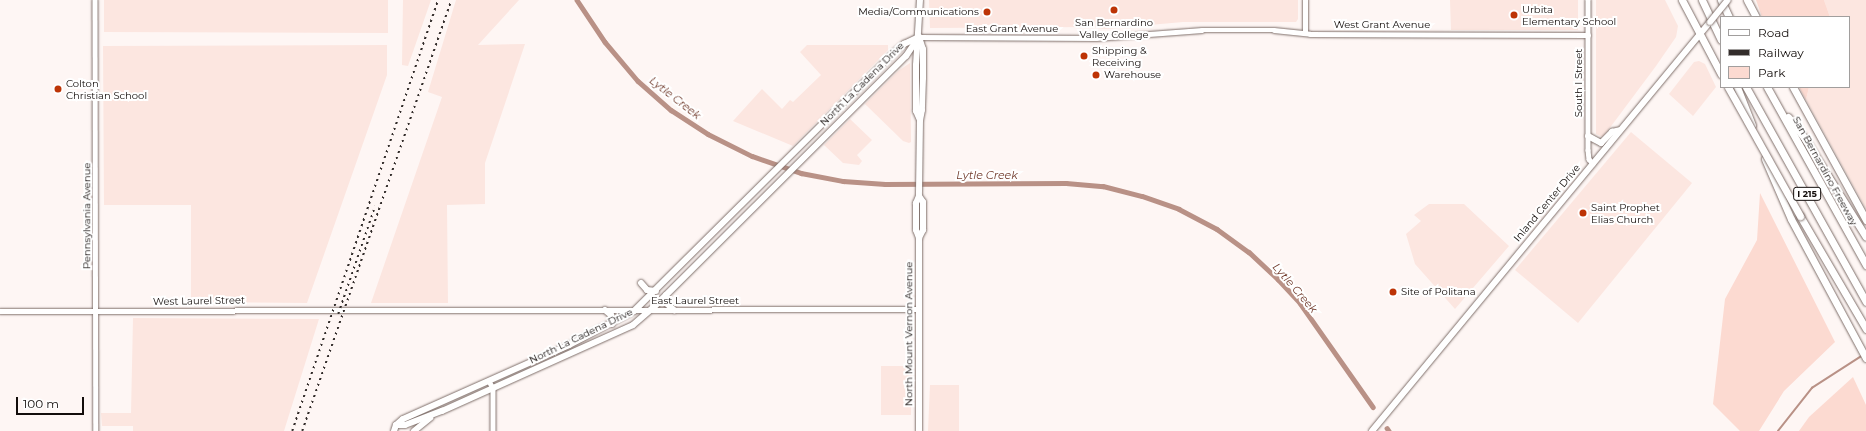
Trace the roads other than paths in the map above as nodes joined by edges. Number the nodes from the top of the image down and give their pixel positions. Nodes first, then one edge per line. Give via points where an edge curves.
1 (95, 0) edge
2 (920, 0) edge
3 (1305, 0) edge
4 (1588, 0) edge
5 (1682, 0) edge
6 (1702, 0) edge
7 (1721, 0) edge
8 (1728, 0) edge
9 (1746, 0) edge
10 (1729, 16) edge
11 (1755, 16) edge
12 (1177, 31) joint
13 (1305, 32) junction
14 (1702, 32) junction
15 (1588, 35) junction
16 (919, 37) junction
17 (1720, 38) edge
18 (1720, 72) edge
19 (867, 80) junction
20 (874, 87) junction
21 (1729, 88) edge
22 (1737, 88) edge
23 (1747, 88) edge
24 (1768, 88) edge
25 (1794, 88) edge
26 (1776, 103) junction
27 (1620, 130) junction
28 (1588, 136) junction
29 (1593, 164) junction
30 (1866, 220) edge
31 (1866, 237) edge
32 (697, 249) junction
33 (704, 256) junction
34 (1866, 265) edge
35 (641, 282) dead end
36 (656, 291) junction
37 (666, 295) junction
38 (1866, 302) edge
39 (919, 309) junction
40 (96, 310) junction
41 (398, 310) joint
42 (605, 310) junction
43 (634, 310) junction
44 (674, 310) junction
45 (0, 311) edge
46 (650, 311) junction
47 (612, 324) junction
48 (1865, 328) edge
49 (1866, 358) edge
50 (489, 381) junction
51 (493, 388) junction
52 (442, 411) junction
53 (395, 428) edge
54 (96, 431) edge
55 (399, 431) edge
56 (414, 431) edge
57 (493, 431) edge
58 (919, 431) edge
59 (1372, 431) edge

1 - 40 street, Pennsylvania Avenue
2 - 16 main road, North Mount Vernon Avenue
3 - 13 street
4 - 15 street, South I Street
5 - 14 highway
6 - 17 highway
7 - 10 highway
8 - 14 main road, Inland Center Drive, bridge
9 - 11 highway
12 - 13 street, West Grant Avenue
12 - 16 street, East Grant Avenue via 1096,38
13 - 15 street, West Grant Avenue
14 - 18 highway
14 - 27 main road, Inland Center Drive
15 - 28 street, South I Street
16 - 19 main road, North La Cadena Drive via 904,44
16 - 20 main road, North La Cadena Drive via 912,50
16 - 39 main road, North Mount Vernon Avenue via 923,49 919,196 916,203 916,230 920,238
19 - 20 main road
19 - 32 main road, North La Cadena Drive
20 - 33 main road, North La Cadena Drive
21 - 48 highway, bridge
22 - 49 highway via 1791,219
23 - 38 highway, I 215
24 - 26 highway, San Bernardino Freeway / I 215
25 - 30 highway
26 - 31 highway via 1806,139
26 - 34 highway, San Bernardino Freeway / I 215
27 - 28 main road via 1612,132 1601,143
27 - 29 main road, Inland Center Drive
28 - 29 street, South I Street via 1588,157
29 - 59 main road, Inland Center Drive
32 - 33 main road
32 - 36 main road, North La Cadena Drive
33 - 37 main road, North La Cadena Drive
35 - 36 main road via 647,290
36 - 43 main road, North La Cadena Drive
37 - 44 main road via 666,303
37 - 46 main road, North La Cadena Drive
39 - 44 street, East Laurel Street
39 - 58 main road, North Mount Vernon Avenue
40 - 41 street, West Laurel Street
40 - 45 street, West Laurel Street
40 - 54 street, Pennsylvania Avenue
41 - 42 street, East Laurel Street
42 - 43 street, East Laurel Street
42 - 47 main road via 611,316
43 - 46 street, East Laurel Street
43 - 47 main road, North La Cadena Drive
44 - 46 street, East Laurel Street
46 - 51 main road, North La Cadena Drive via 630,326
47 - 50 main road, North La Cadena Drive
50 - 51 street
50 - 53 main road, North La Cadena Drive
51 - 52 main road, North La Cadena Drive
51 - 57 street
52 - 53 main road, North La Cadena Drive
52 - 56 main road
53 - 55 main road

